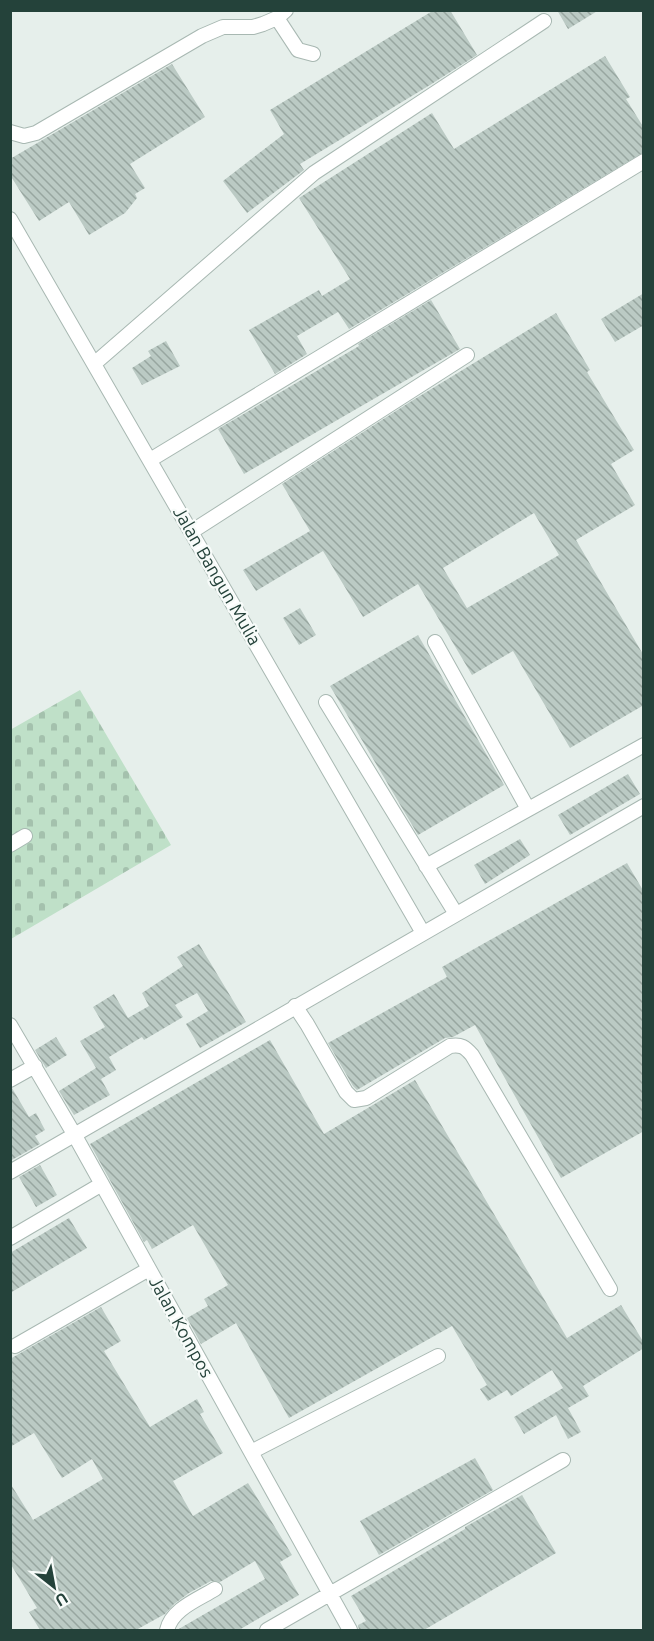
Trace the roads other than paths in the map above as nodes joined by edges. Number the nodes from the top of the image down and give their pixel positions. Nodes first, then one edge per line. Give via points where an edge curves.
1 (281, 14) edge
2 (544, 21) dead end
3 (313, 54) dead end
4 (10, 132) edge
5 (644, 161) edge
6 (10, 219) edge
7 (467, 355) dead end
8 (94, 364) junction
9 (150, 460) junction
10 (191, 532) junction
11 (435, 642) dead end
12 (326, 702) dead end
13 (644, 745) edge
14 (644, 806) edge
15 (528, 809) junction
16 (25, 836) dead end
17 (10, 845) edge
18 (426, 866) junction
19 (456, 914) junction
20 (423, 933) junction
21 (295, 1006) junction
22 (10, 1025) edge
23 (35, 1066) junction
24 (10, 1080) edge
25 (74, 1134) junction
26 (10, 1172) edge
27 (102, 1184) junction
28 (10, 1238) edge
29 (149, 1269) junction
30 (610, 1289) dead end
31 (15, 1346) dead end
32 (438, 1356) dead end
33 (251, 1452) junction
34 (563, 1460) dead end
35 (215, 1589) dead end
36 (330, 1594) junction
37 (167, 1630) edge
38 (267, 1630) edge
39 (350, 1630) edge

1 - 3 street via 298,50
1 - 4 street via 253,27 218,28 36,134
2 - 8 street via 314,173
5 - 9 street
6 - 8 street, Jalan Bangun Mulia
7 - 10 street
8 - 9 street, Jalan Bangun Mulia
9 - 10 street, Jalan Bangun Mulia
10 - 20 street, Jalan Bangun Mulia
11 - 15 street
12 - 18 street
13 - 15 street
14 - 19 street
15 - 18 street
16 - 17 street
18 - 19 street
19 - 20 street
20 - 21 street
21 - 25 street
21 - 30 street via 354,1100 366,1098 450,1046 466,1048
22 - 23 street, Jalan Kompos
23 - 24 street
23 - 25 street, Jalan Kompos
25 - 26 street
25 - 27 street, Jalan Kompos
27 - 28 street
27 - 29 street, Jalan Kompos
29 - 31 street
29 - 33 street, Jalan Kompos
32 - 33 street
33 - 36 street, Jalan Kompos
34 - 36 street
35 - 37 street via 178,1611
36 - 38 street
36 - 39 street, Jalan Kompos

